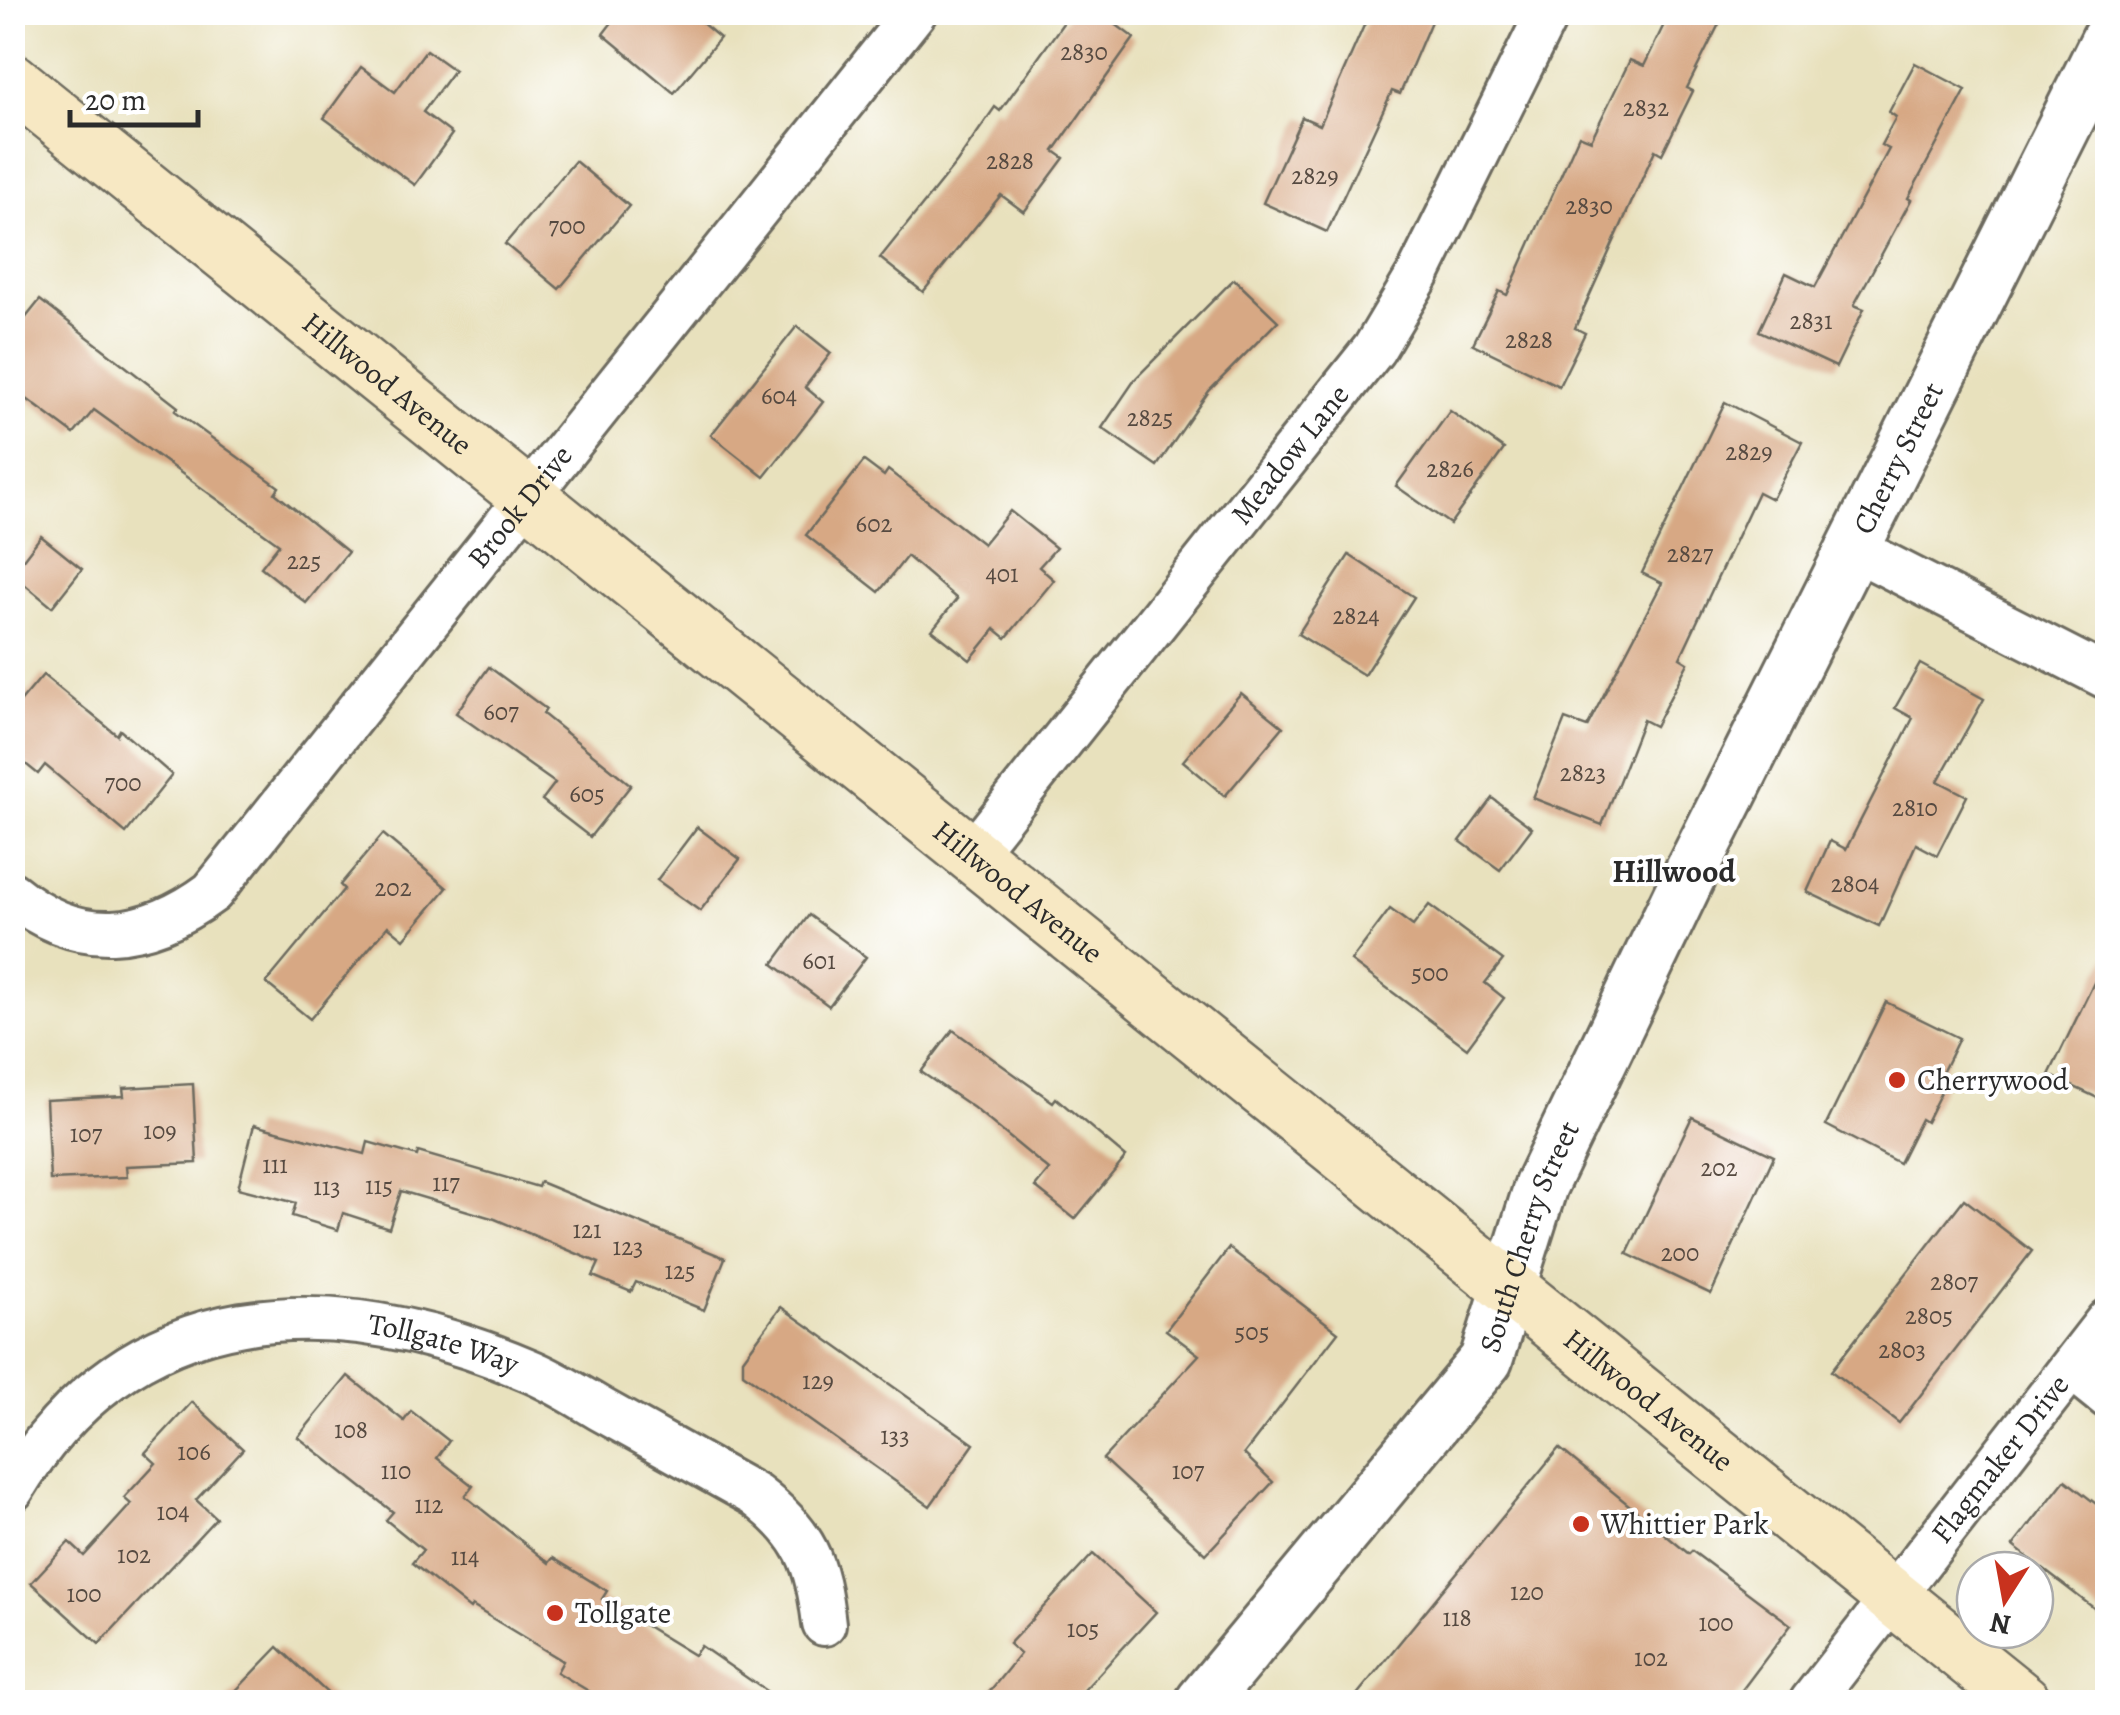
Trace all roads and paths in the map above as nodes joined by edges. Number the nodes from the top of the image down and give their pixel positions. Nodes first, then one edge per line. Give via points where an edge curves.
1 (916, 12) edge
2 (1548, 12) edge
3 (2108, 39) edge
4 (12, 82) edge
5 (527, 495) junction
6 (1854, 548) junction
7 (2108, 678) edge
8 (971, 855) junction
9 (1688, 878) joint
10 (12, 894) edge
11 (1510, 1291) junction
12 (2108, 1320) edge
13 (2072, 1368) junction
14 (2108, 1397) edge
15 (12, 1490) edge
16 (1894, 1598) junction
17 (824, 1624) dead end
18 (1202, 1702) edge
19 (1811, 1702) edge
20 (2023, 1702) edge

1 - 5 street, Brook Drive
2 - 8 street, Meadow Lane via 1374,350
3 - 6 street, Cherry Street
4 - 5 main road, Hillwood Avenue
5 - 8 main road, Hillwood Avenue
5 - 10 street, Brook Drive via 212,892 146,928 108,932 49,919
6 - 7 street
6 - 9 street, Cherry Street
8 - 11 main road, Hillwood Avenue
9 - 11 street, South Cherry Street via 1541,1185
11 - 16 main road, Hillwood Avenue
11 - 18 street, South Cherry Street via 1486,1360
12 - 13 street, Flagmaker Drive
13 - 14 street
13 - 16 street, Flagmaker Drive
15 - 17 street, Tollgate Way via 72,1408 153,1351 247,1322 385,1327 459,1344 531,1371 756,1495 804,1544 819,1578
16 - 19 street, Flagmaker Drive
16 - 20 main road, Hillwood Avenue

